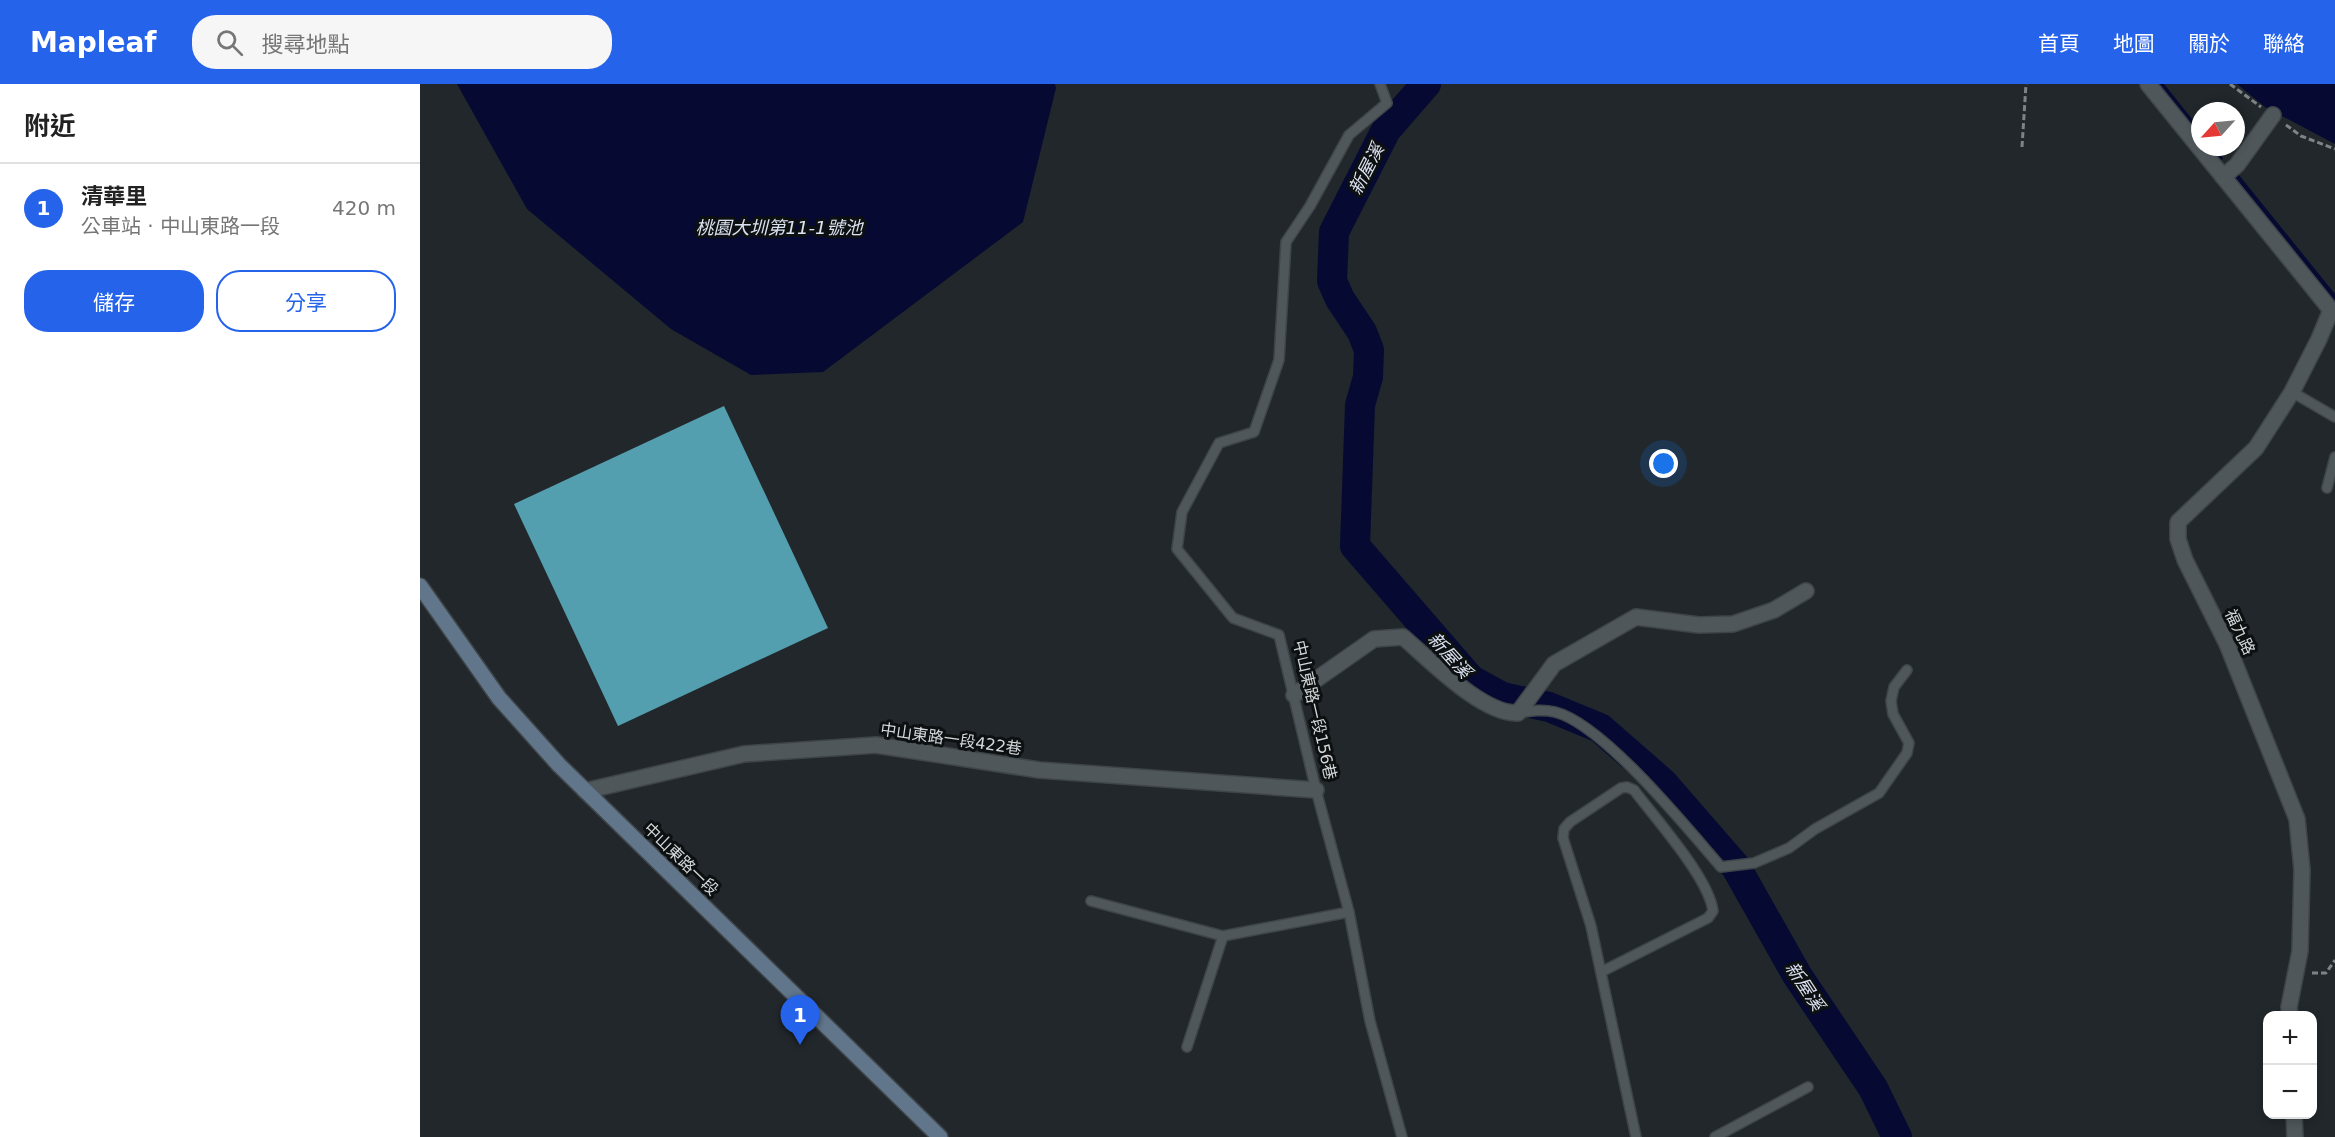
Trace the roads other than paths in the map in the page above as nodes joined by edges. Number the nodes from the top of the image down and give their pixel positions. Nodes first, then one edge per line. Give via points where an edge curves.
1 (1380, 84) edge
2 (2148, 84) edge
3 (2273, 115) dead end
4 (2223, 177) junction
5 (2333, 309) edge
6 (2292, 392) junction
7 (2335, 417) edge
8 (2335, 457) edge
9 (2327, 488) dead end
10 (420, 586) edge
11 (1806, 591) dead end
12 (1907, 670) dead end
13 (1294, 695) junction
14 (1522, 708) junction
15 (1316, 790) junction
16 (585, 791) junction
17 (1091, 901) dead end
18 (1349, 912) junction
19 (1223, 936) junction
20 (1601, 972) junction
21 (2291, 1011) edge
22 (1187, 1047) dead end
23 (1808, 1087) dead end
24 (2294, 1119) edge
25 (940, 1137) edge
26 (1402, 1137) edge
27 (1635, 1137) edge
28 (1715, 1137) edge
29 (2295, 1137) edge

1 - 13 lane, 中山東路一段156巷 via 1387,103 1349,135 1286,242 1279,360 1254,432 1219,443 1182,512 1177,549 1233,618 1279,635
2 - 4 street
3 - 4 street via 2237,165
4 - 5 street
5 - 6 street, 福九路
6 - 7 lane
6 - 21 street, 福九路 via 2256,448 2178,522 2178,539 2185,561 2227,644 2297,819 2302,870 2300,951
8 - 9 lane
10 - 16 main road, 中山東路一段 via 499,698
11 - 14 street via 1774,610 1733,624 1699,626 1636,617 1554,664
12 - 14 lane via 1894,687 1891,701 1893,714 1909,743 1907,753 1879,793 1789,848 1754,863 1721,867 1648,785 1599,739 1556,712
13 - 14 street via 1374,639 1403,637 1461,688 1507,713
13 - 15 lane, 中山東路一段156巷
15 - 16 street, 中山東路一段422巷 via 1039,770 876,745 744,754
15 - 18 lane, 中山東路一段156巷
16 - 25 main road, 中山東路一段
17 - 19 lane
18 - 19 lane
18 - 26 lane, 中山東路一段156巷 via 1370,1021
19 - 22 lane
20 - 20 lane via 1564,829 1621,788 1628,787 1698,875 1713,911 1708,918
20 - 27 lane
23 - 28 lane
24 - 29 street

